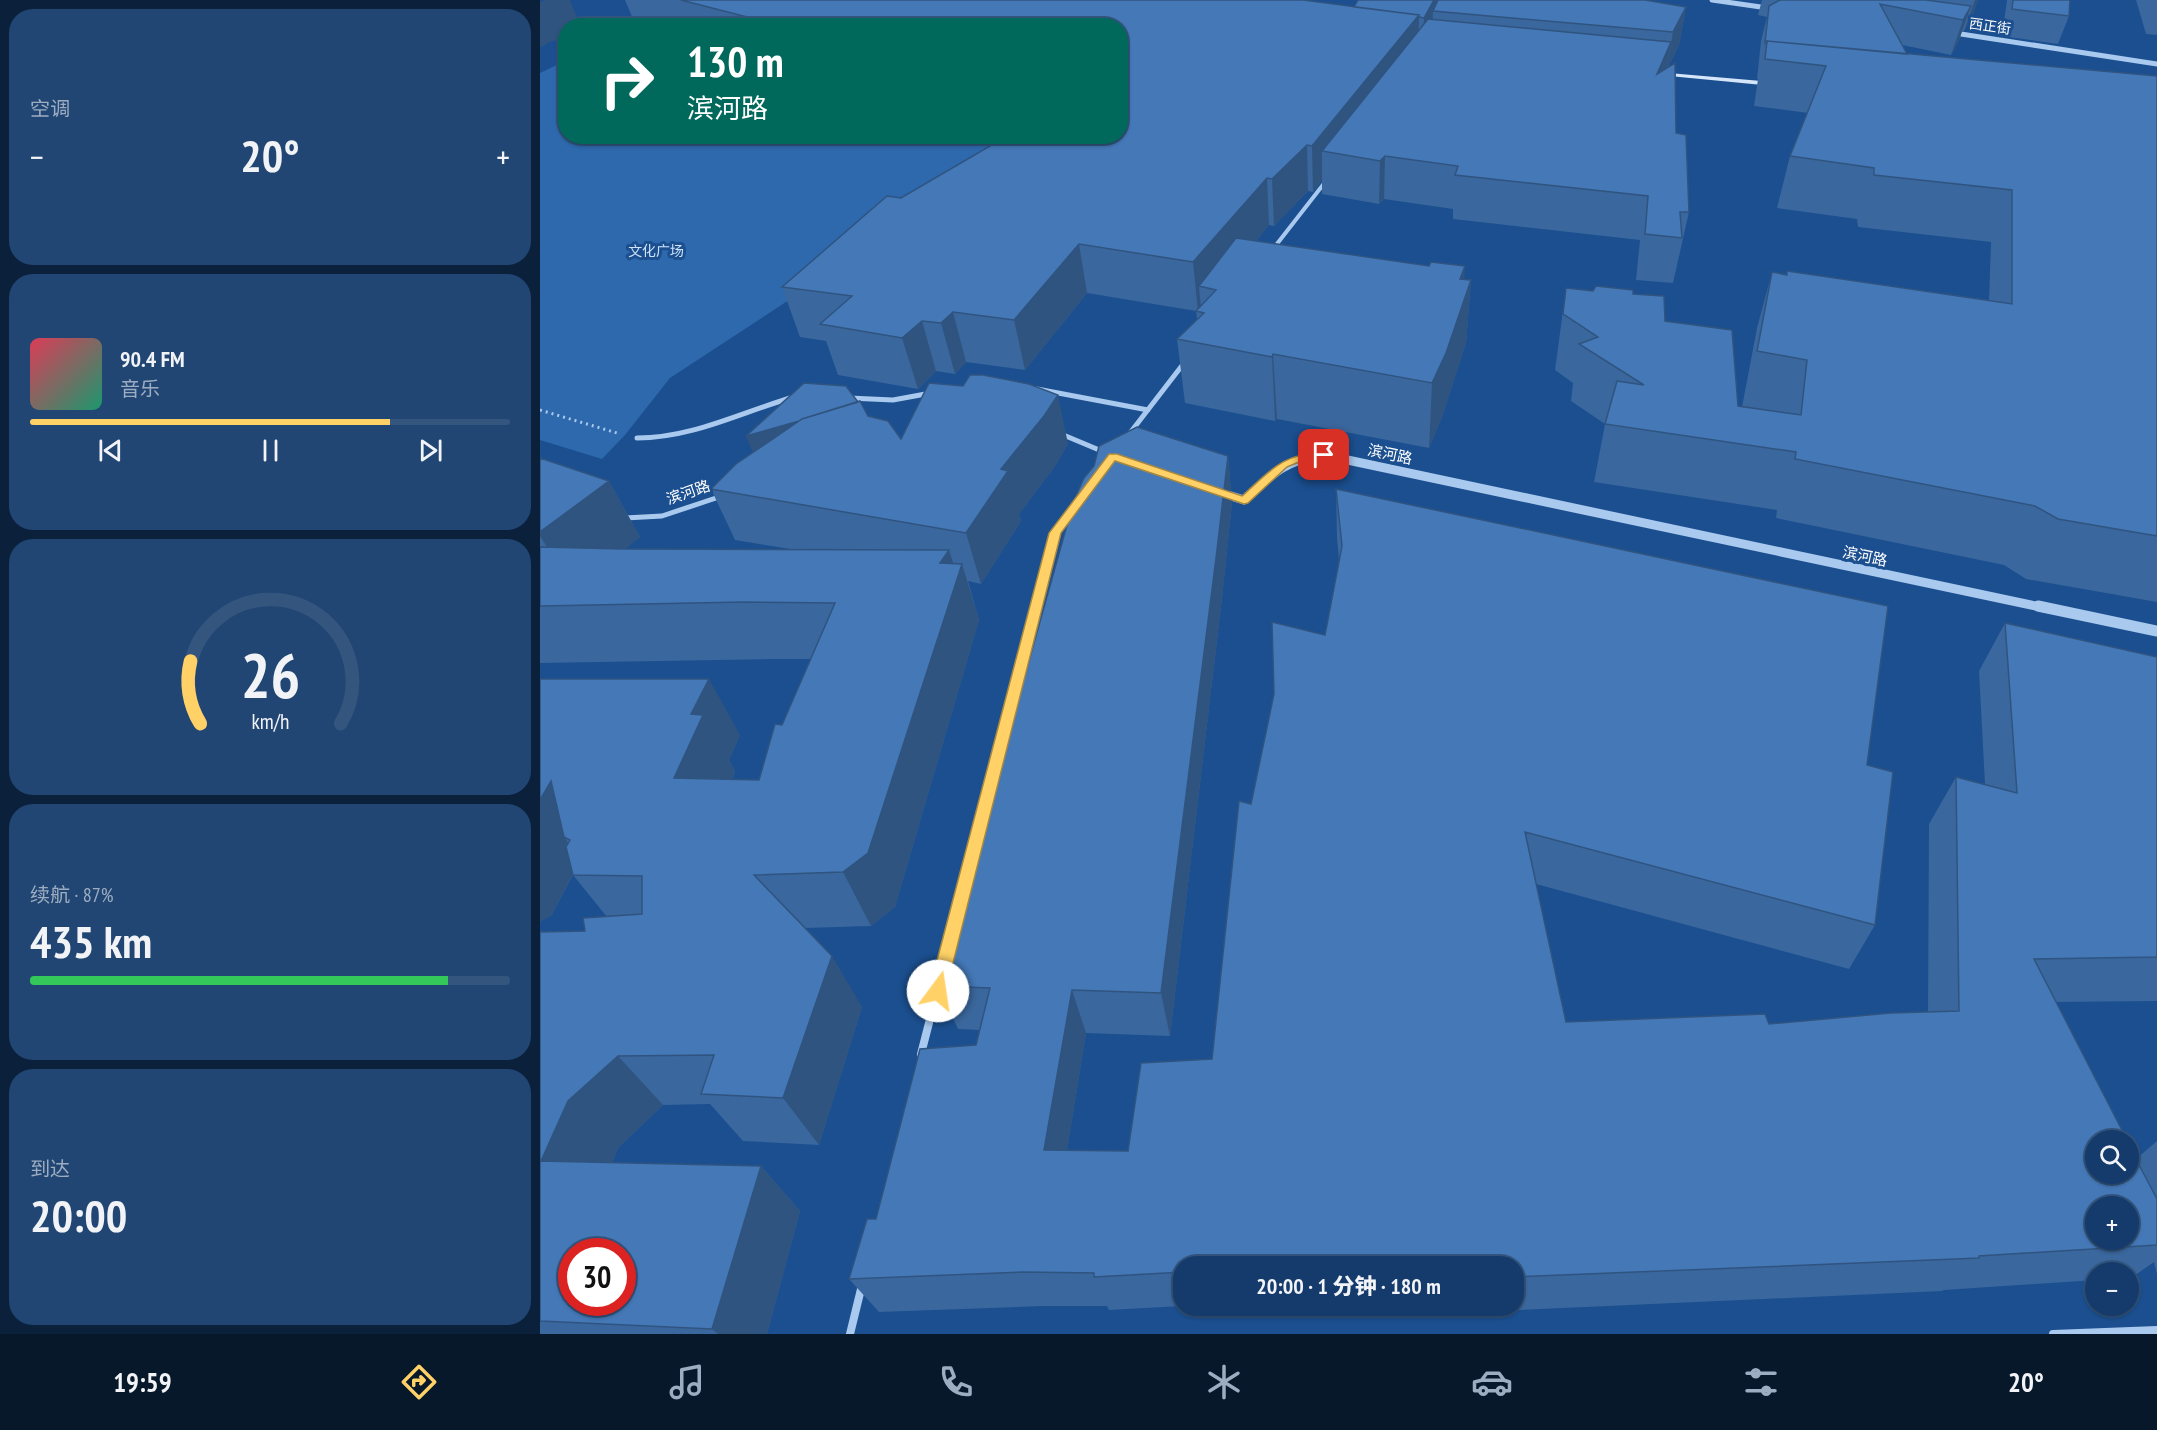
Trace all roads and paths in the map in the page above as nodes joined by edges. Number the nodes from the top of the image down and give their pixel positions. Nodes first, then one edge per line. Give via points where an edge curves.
1 (1712, 0) edge
2 (1782, 10) edge
3 (1944, 32) edge
4 (2157, 64) edge
5 (1645, 72) edge
6 (1776, 84) edge
7 (1330, 175) edge
8 (1265, 260) edge
9 (1192, 354) edge
10 (1028, 387) edge
11 (935, 392) edge
12 (803, 394) edge
13 (840, 398) edge
14 (540, 410) edge
15 (1148, 410) junction
16 (1053, 431) edge
17 (1127, 437) edge
18 (637, 438) joint
19 (1113, 456) edge
20 (1211, 489) edge
21 (730, 494) edge
22 (1080, 499) edge
23 (621, 518) dead end
24 (2157, 631) edge
25 (948, 951) edge
26 (942, 974) edge
27 (918, 1067) edge
28 (865, 1276) edge
29 (2157, 1330) edge
30 (850, 1334) edge
31 (2053, 1334) edge

1 - 2 street
3 - 4 street, 西正街
5 - 6 main road
7 - 8 street
9 - 15 street
10 - 15 street
11 - 13 street via 893,400
12 - 18 street via 680,434
14 - 18 path
15 - 17 street
16 - 19 street
20 - 24 street, 滨河路 via 1244,500 1283,465 1302,456 1324,455
21 - 23 street, 滨河路 via 664,516
22 - 25 street via 1055,533
26 - 27 street
28 - 30 street
29 - 31 street

